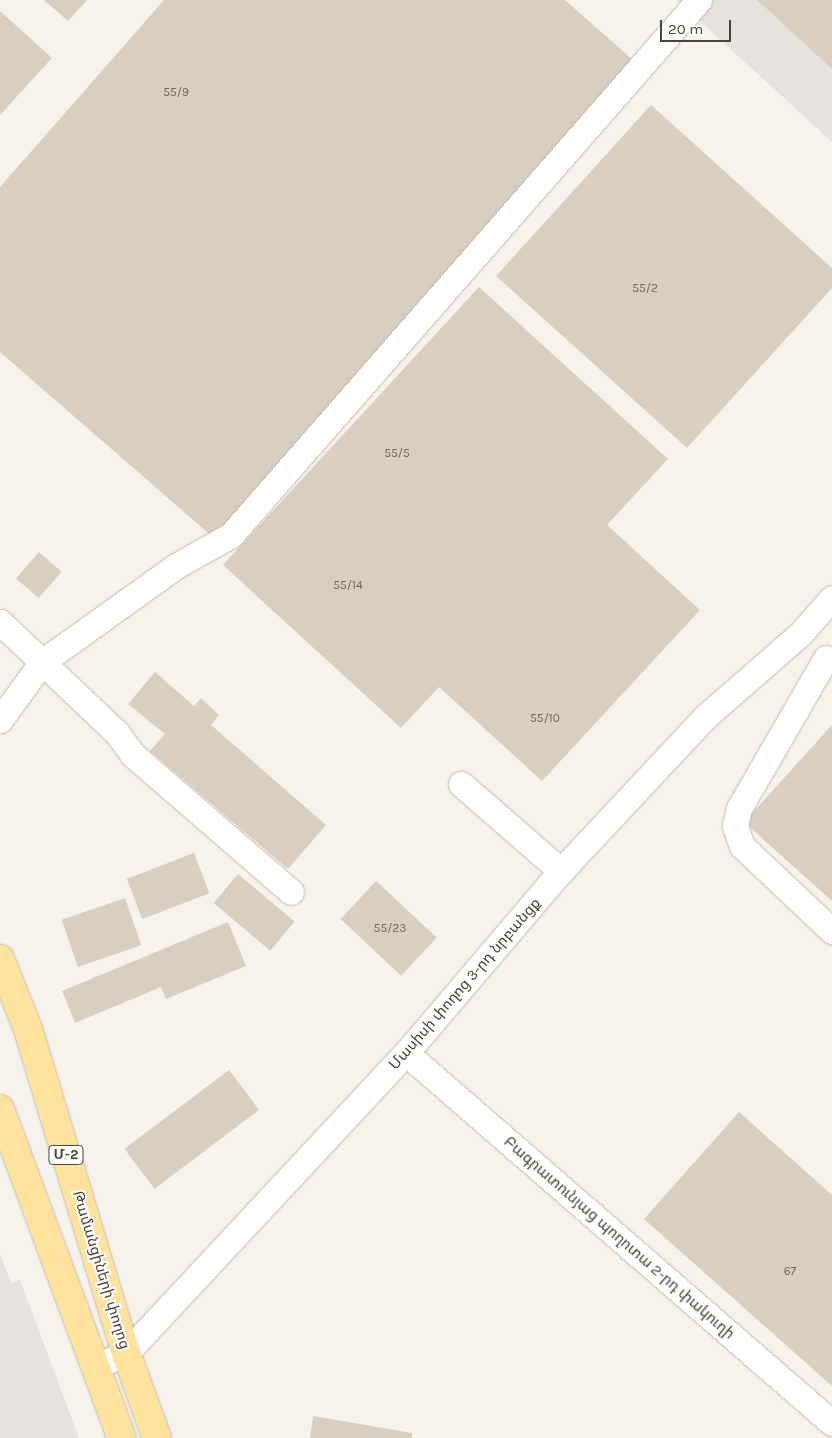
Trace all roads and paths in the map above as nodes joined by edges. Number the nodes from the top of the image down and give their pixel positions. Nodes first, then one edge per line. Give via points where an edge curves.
1 (699, 0) edge
2 (832, 598) edge
3 (0, 622) edge
4 (800, 634) junction
5 (829, 660) edge
6 (42, 662) junction
7 (0, 720) edge
8 (461, 784) dead end
9 (561, 871) junction
10 (291, 892) dead end
11 (832, 931) edge
12 (0, 959) edge
13 (406, 1053) junction
14 (0, 1109) edge
15 (126, 1353) junction
16 (96, 1366) junction
17 (832, 1423) edge
18 (122, 1438) edge
19 (157, 1438) edge

1 - 6 street via 231,535 176,566
2 - 4 street, Մասիսի փողոց 3-րդ նրբանցք
3 - 6 street
4 - 5 street
4 - 9 street, Մասիսի փողոց 3-րդ նրբանցք via 705,717
5 - 11 street via 739,808 735,826 742,846
6 - 7 street
6 - 10 street via 118,733 133,755
8 - 9 street
9 - 13 street, Մասիսի փողոց 3-րդ նրբանցք
12 - 15 main road, Թամանցիների փողոց / Մ-2 via 28,1029
13 - 15 street, Մասիսի փողոց 3-րդ նրբանցք
13 - 17 street, Բագրատունյաց պողոտա 2-րդ փակուղի
14 - 16 main road
15 - 16 street, Մասիսի փողոց 3-րդ նրբանցք
15 - 19 main road, Թամանցիների փողոց / Մ-2
16 - 18 main road

